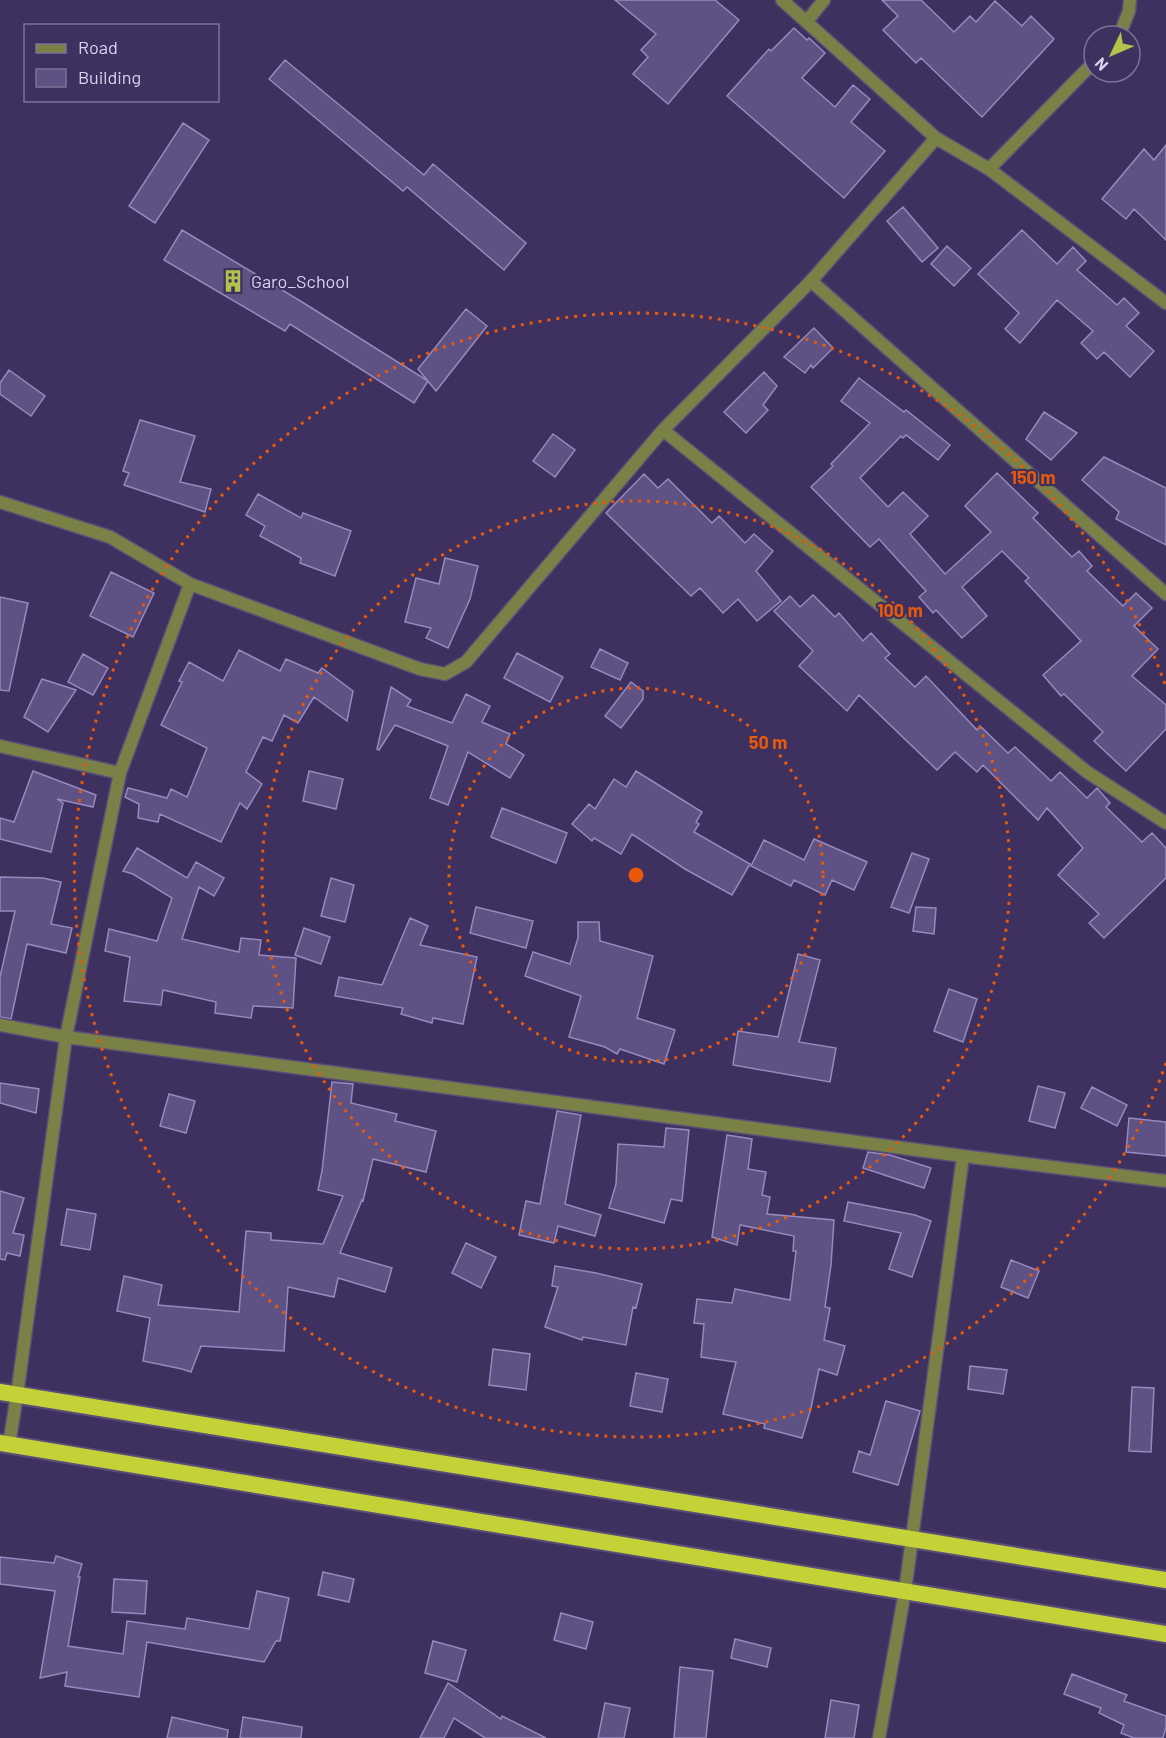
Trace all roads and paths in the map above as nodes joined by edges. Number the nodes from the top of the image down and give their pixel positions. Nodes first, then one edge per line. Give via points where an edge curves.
1 (782, 0) edge
2 (824, 0) edge
3 (1130, 0) edge
4 (807, 21) junction
5 (1123, 24) edge
6 (1082, 74) edge
7 (936, 138) junction
8 (989, 170) junction
9 (810, 281) junction
10 (1166, 303) edge
11 (663, 430) junction
12 (0, 502) edge
13 (190, 584) junction
14 (1166, 594) edge
15 (0, 746) edge
16 (120, 773) junction
17 (1166, 823) edge
18 (0, 1025) edge
19 (66, 1037) junction
20 (963, 1156) junction
21 (1166, 1181) edge
22 (0, 1392) edge
23 (17, 1395) junction
24 (4, 1444) edge
25 (912, 1539) junction
26 (1166, 1580) edge
27 (905, 1591) junction
28 (1166, 1634) edge
29 (879, 1738) edge

1 - 4 street
2 - 4 street
3 - 5 street
4 - 7 street
6 - 8 street
7 - 8 street
7 - 9 street
8 - 10 street
9 - 11 street
9 - 14 street
11 - 13 street via 466,662 445,674 420,669
11 - 17 street via 1087,772
12 - 13 street via 110,537
13 - 16 street
15 - 16 street
16 - 19 street
18 - 19 street
19 - 20 street
19 - 23 street
20 - 21 street
20 - 25 street
22 - 23 highway
23 - 24 street
23 - 25 highway
24 - 27 highway
25 - 26 highway
25 - 27 street
27 - 28 highway
27 - 29 street

